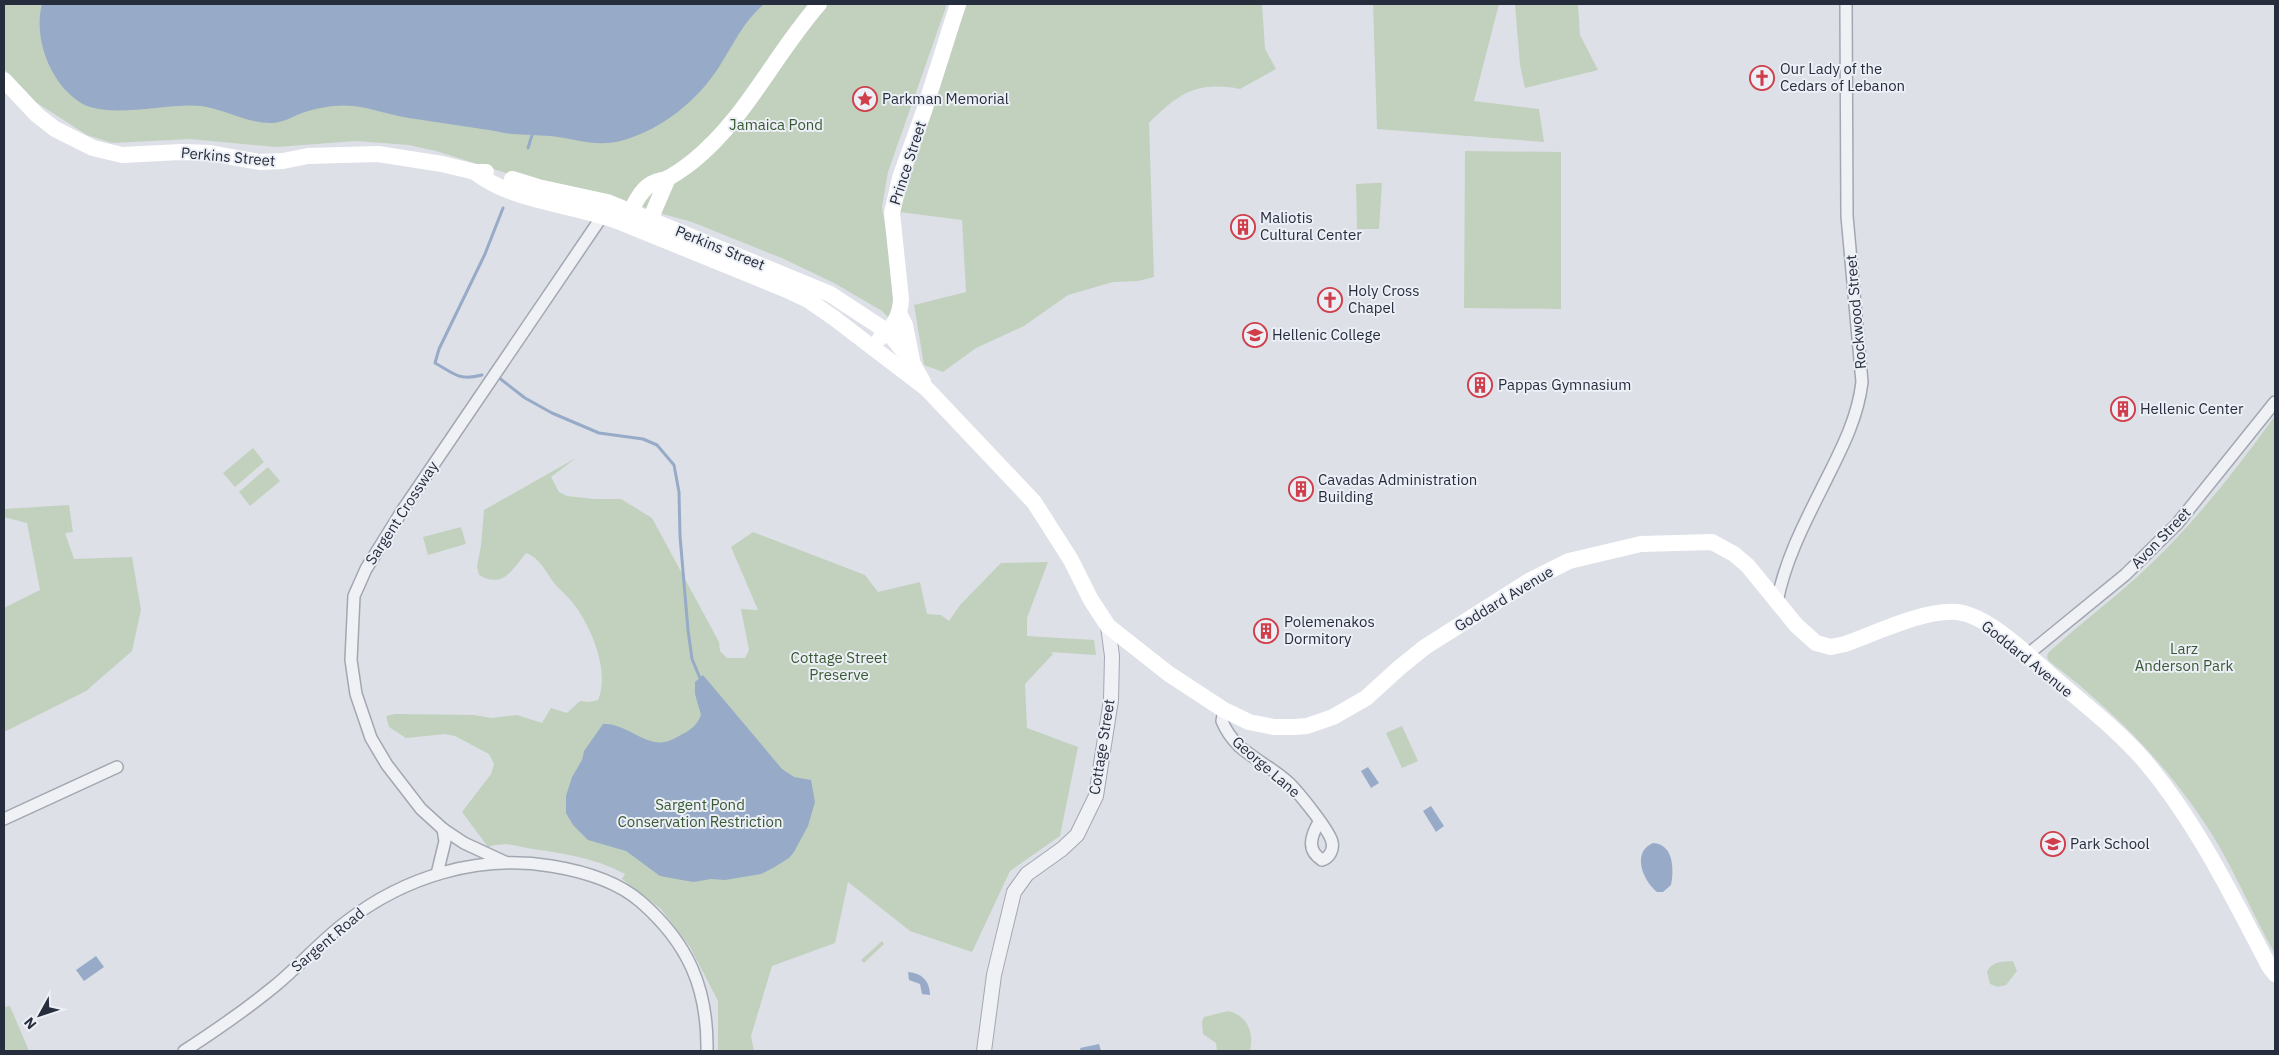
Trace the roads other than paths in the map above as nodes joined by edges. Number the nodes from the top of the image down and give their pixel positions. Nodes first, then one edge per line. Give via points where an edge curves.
1 (819, 4) edge
2 (958, 4) edge
3 (1846, 4) edge
4 (4, 80) edge
5 (475, 172) junction
6 (668, 178) junction
7 (603, 215) junction
8 (628, 218) junction
9 (647, 226) junction
10 (899, 313) junction
11 (888, 332) junction
12 (872, 346) junction
13 (912, 362) junction
14 (927, 389) junction
15 (2275, 402) edge
16 (982, 448) joint
17 (1777, 602) junction
18 (1108, 626) junction
19 (2028, 655) junction
20 (1224, 710) junction
21 (117, 767) dead end
22 (4, 819) edge
23 (1319, 822) dead end
24 (443, 829) junction
25 (505, 862) junction
26 (437, 874) junction
27 (2275, 974) edge
28 (184, 1051) edge
29 (706, 1051) edge
30 (984, 1051) edge

1 - 6 main road via 730,125 701,154
2 - 10 main road, Prince Street via 900,178 892,213 902,298
3 - 17 street, Rockwood Street via 1848,216 1862,382 1860,399 1843,446 1782,578
4 - 5 main road, Perkins Street via 55,129 93,148 122,155 210,153 260,162 308,156 378,154 414,158
5 - 7 main road, Perkins Street via 485,181 517,193
5 - 8 main road, Perkins Street via 488,171 538,187 591,197
6 - 8 main road via 648,186
6 - 9 main road
7 - 8 main road, Perkins Street
7 - 24 street, Sargent Crossway via 402,511 366,569 354,596 350,660 356,694 372,738 404,788
8 - 9 main road, Perkins Street
9 - 11 main road, Perkins Street via 822,290
9 - 12 main road, Perkins Street via 801,296
10 - 11 main road, Prince Street
10 - 13 main road via 905,324
11 - 12 main road, Prince Street
11 - 13 main road, Perkins Street
12 - 14 main road, Perkins Street
13 - 14 main road, Perkins Street
14 - 16 main road, Perkins Street
15 - 19 street, Avon Street via 2177,524 2125,575
16 - 18 main road, Cottage Street via 1034,502
17 - 19 main road, Goddard Avenue via 1816,643 1831,648 1930,614 1958,612 1988,625
17 - 20 main road, Goddard Avenue via 1748,566 1712,542 1641,544 1569,561 1529,581 1425,647 1366,698 1332,717 1307,726 1284,728 1249,722
18 - 20 main road, Goddard Avenue via 1169,674
18 - 30 street, Cottage Street via 1112,656 1111,700 1096,796 1077,835 1027,874 1014,892 994,975
19 - 27 main road, Goddard Avenue via 2113,730 2153,772 2204,844
20 - 23 street, George Lane via 1222,721 1234,741 1290,784
21 - 22 street
24 - 25 street, Sargent Crossway
24 - 26 street via 445,841
25 - 26 street, Sargent Road
25 - 29 street, Sargent Road via 547,865 588,874 626,891 650,910 674,937 697,978 705,1014
26 - 28 street, Sargent Road via 383,897 360,911 276,985

